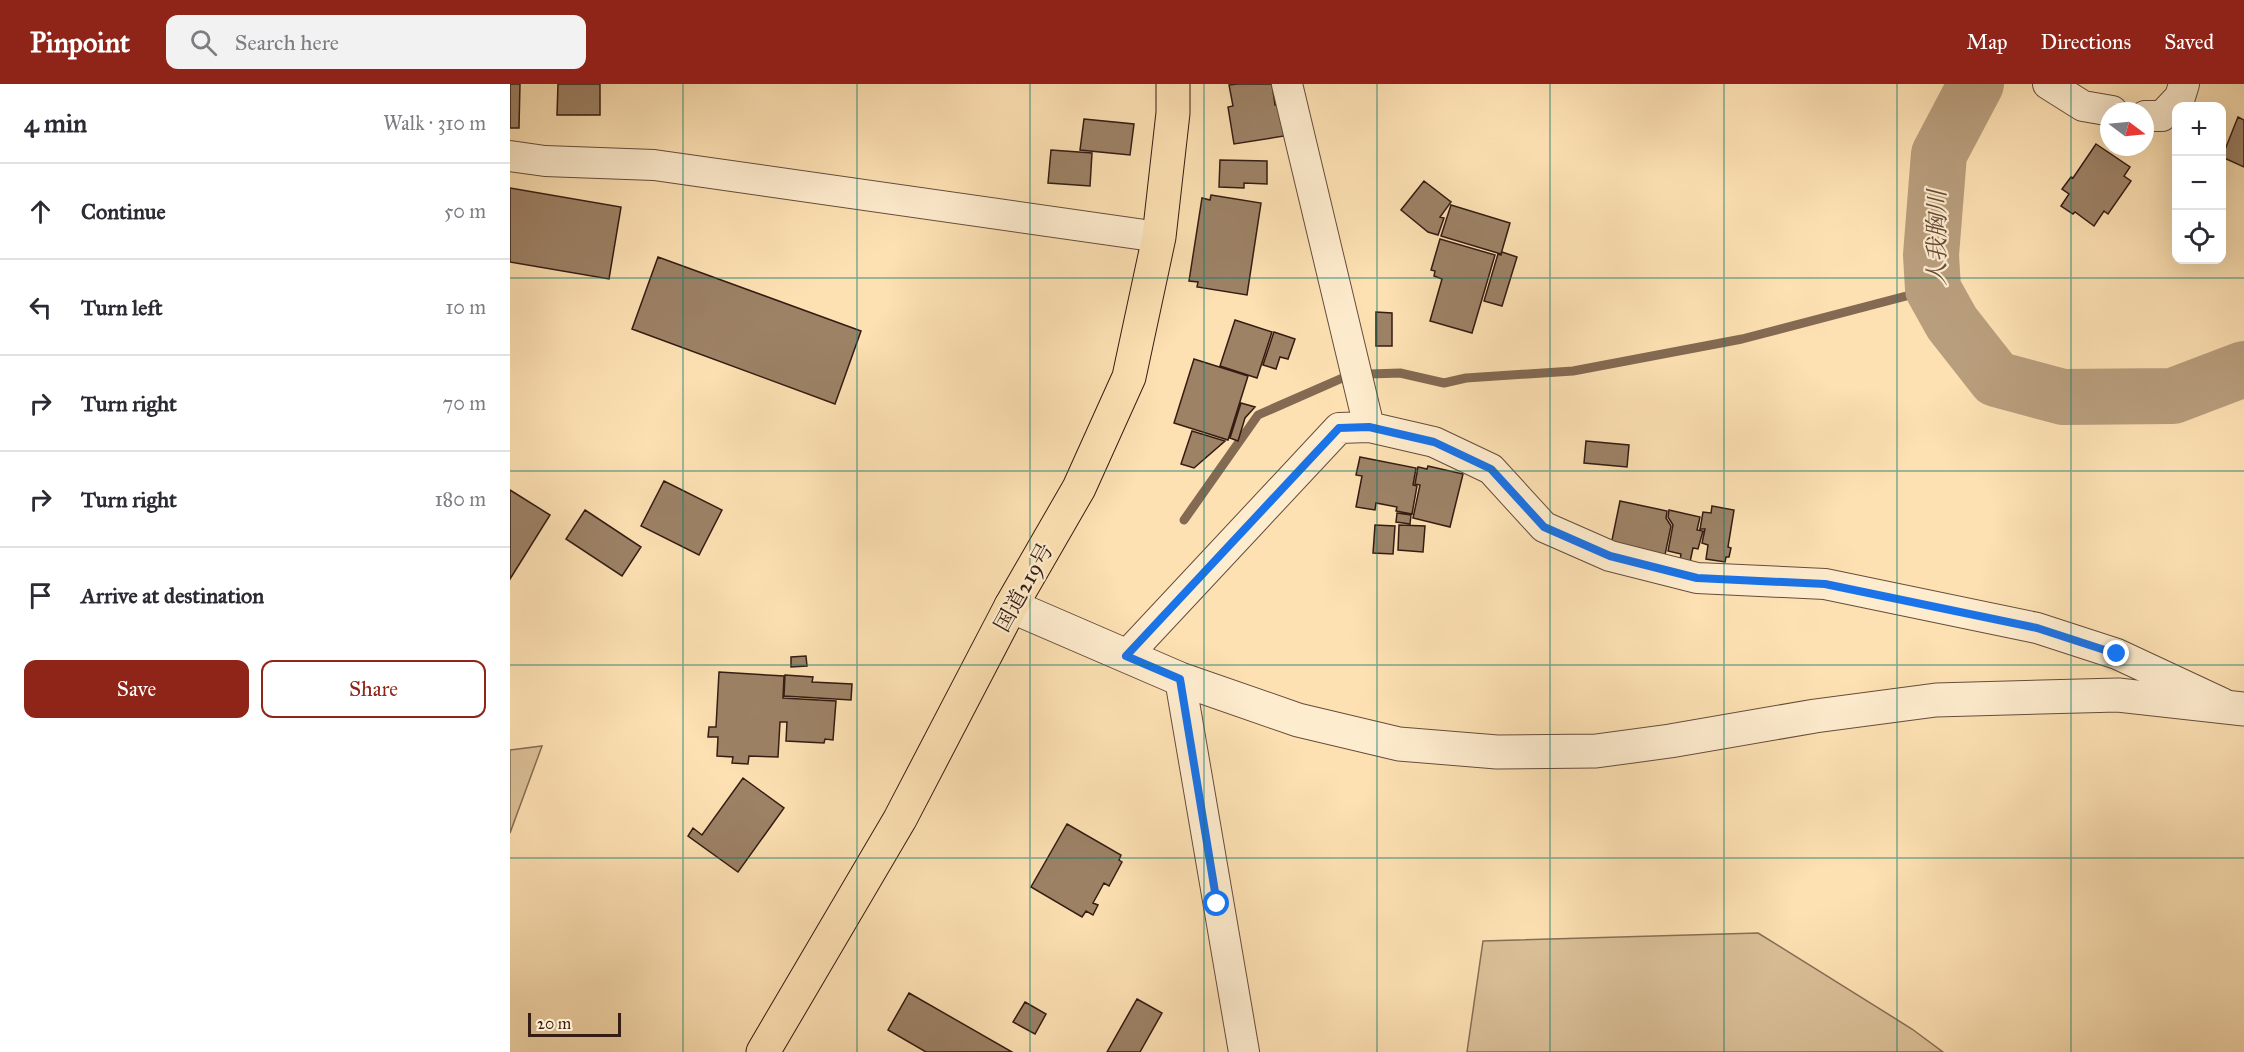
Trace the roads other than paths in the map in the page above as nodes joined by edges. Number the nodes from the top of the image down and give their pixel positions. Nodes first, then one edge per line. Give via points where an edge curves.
1 (1173, 84) edge
2 (1287, 84) edge
3 (2048, 84) edge
4 (2184, 84) edge
5 (2100, 109) edge
6 (2154, 116) edge
7 (510, 156) edge
8 (1159, 237) junction
9 (1369, 427) junction
10 (1011, 606) junction
11 (1126, 656) junction
12 (1180, 679) junction
13 (2238, 708) edge
14 (763, 1052) edge
15 (1244, 1052) edge

1 - 8 highway, 国道219号
2 - 9 street
3 - 5 street via 2083,106
4 - 6 street via 2180,97 2162,116
7 - 8 street via 654,165
8 - 10 highway, 国道219号 via 1129,377 1079,488
9 - 11 street via 1339,428
9 - 13 street via 1434,442 1491,469 1544,527 1610,556 1697,578 1825,584 2037,628 2117,654
10 - 11 street
10 - 14 highway, 国道219号 via 900,819
11 - 12 street
12 - 13 street via 1298,720 1399,744 1497,752 1596,751 1936,699 2118,695
12 - 15 street

